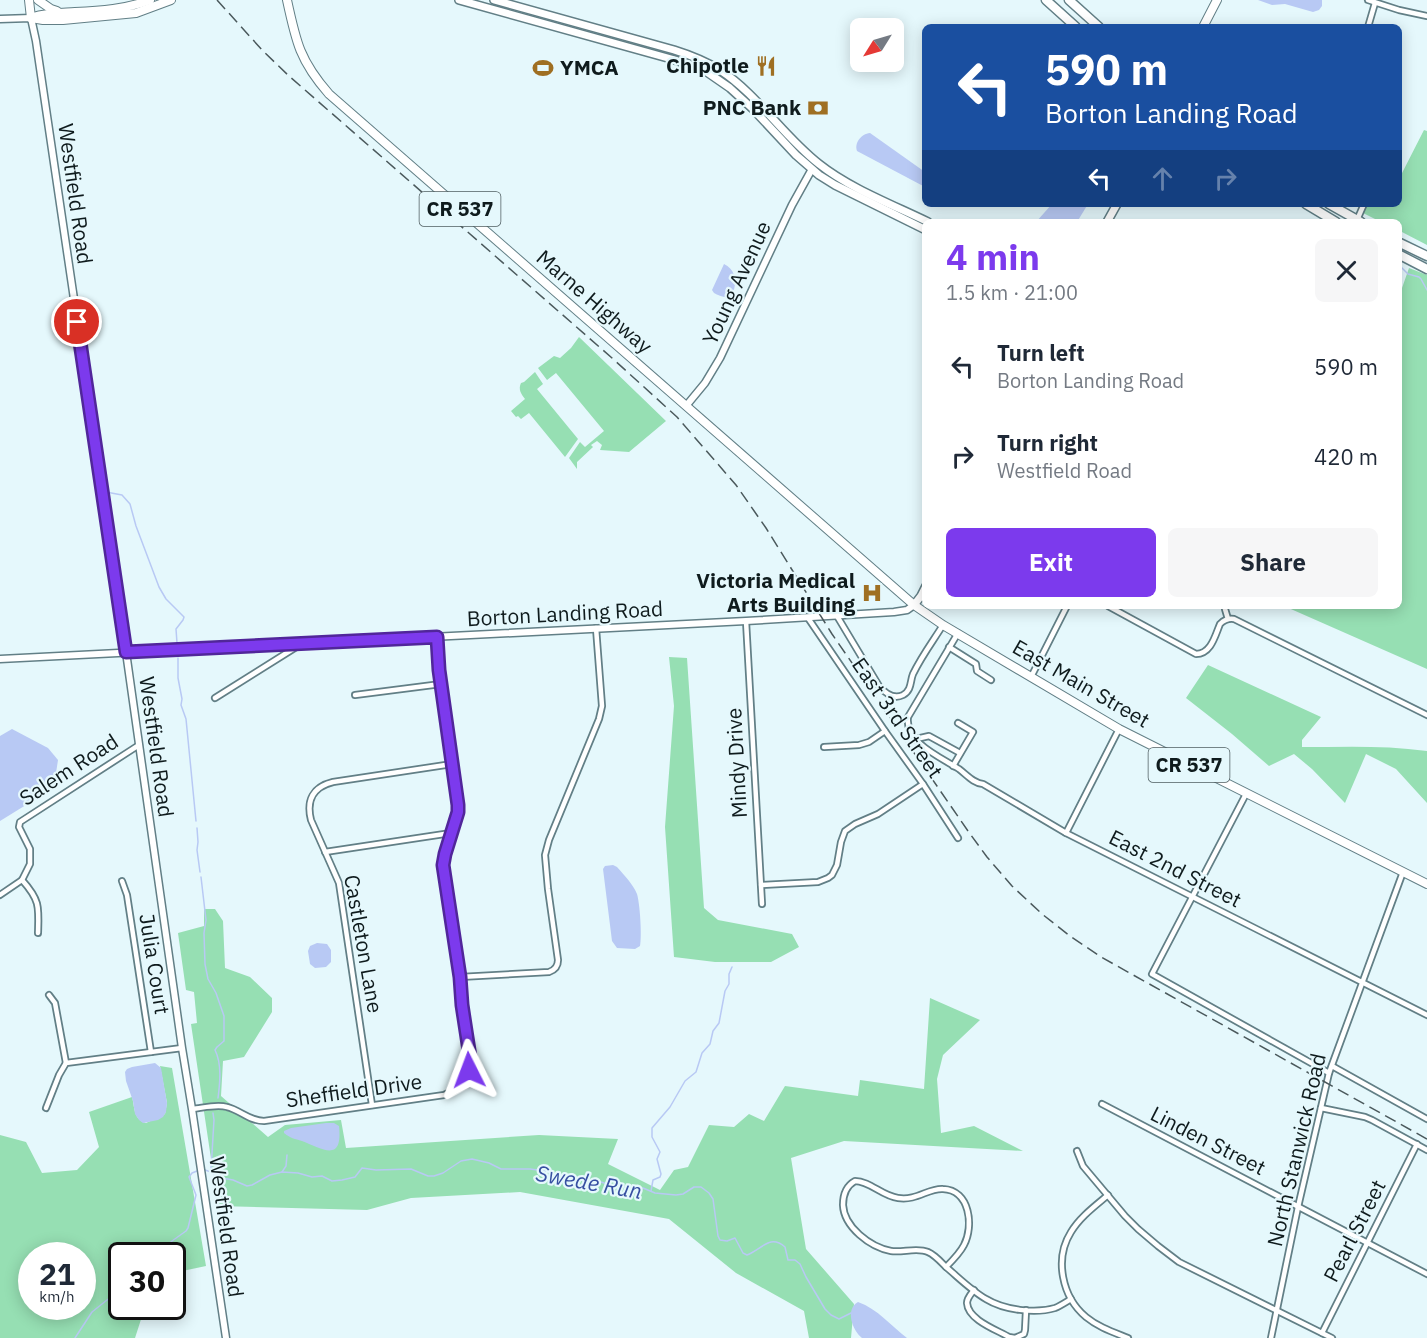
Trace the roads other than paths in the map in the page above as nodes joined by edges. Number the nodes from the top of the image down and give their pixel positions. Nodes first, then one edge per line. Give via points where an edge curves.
1 (29, 0) edge
2 (38, 0) edge
3 (150, 0) edge
4 (171, 0) edge
5 (287, 0) edge
6 (459, 0) edge
7 (494, 0) edge
8 (1046, 0) edge
9 (1069, 0) edge
10 (1216, 0) edge
11 (1368, 0) edge
12 (1375, 3) junction
13 (1055, 8) junction
14 (62, 13) junction
15 (1427, 16) edge
16 (31, 18) junction
17 (0, 19) edge
18 (1066, 24) edge
19 (1073, 24) edge
20 (1096, 24) edge
21 (1204, 24) edge
22 (1369, 24) edge
23 (812, 170) junction
24 (1311, 207) edge
25 (1334, 207) edge
26 (922, 219) edge
27 (1331, 219) edge
28 (1355, 219) edge
29 (922, 228) edge
30 (1402, 244) edge
31 (1402, 256) edge
32 (1427, 256) edge
33 (1427, 269) edge
34 (686, 406) junction
35 (922, 594) edge
36 (914, 605) junction
37 (1065, 609) edge
38 (1113, 609) edge
39 (1225, 609) edge
40 (837, 616) junction
41 (808, 618) junction
42 (1230, 619) junction
43 (746, 621) junction
44 (943, 625) junction
45 (596, 628) junction
46 (958, 633) junction
47 (437, 637) junction
48 (301, 644) junction
49 (949, 648) junction
50 (126, 652) junction
51 (0, 659) edge
52 (1031, 677) junction
53 (991, 680) dead end
54 (441, 684) junction
55 (355, 695) dead end
56 (215, 698) dead end
57 (1427, 716) edge
58 (958, 723) dead end
59 (1119, 729) junction
60 (885, 731) junction
61 (916, 740) junction
62 (139, 745) junction
63 (824, 747) dead end
64 (960, 753) junction
65 (452, 764) junction
66 (953, 766) junction
67 (923, 784) junction
68 (1246, 794) junction
69 (451, 833) junction
70 (1066, 833) junction
71 (958, 838) dead end
72 (326, 852) junction
73 (1403, 872) junction
74 (22, 880) junction
75 (122, 881) dead end
76 (1427, 884) edge
77 (761, 885) junction
78 (0, 895) edge
79 (1192, 897) junction
80 (762, 904) dead end
81 (38, 933) dead end
82 (460, 977) junction
83 (1362, 982) junction
84 (49, 995) dead end
85 (1427, 1015) edge
86 (182, 1048) junction
87 (151, 1052) junction
88 (66, 1063) junction
89 (1332, 1066) junction
90 (1329, 1072) junction
91 (1102, 1104) dead end
92 (372, 1106) junction
93 (46, 1108) dead end
94 (1321, 1108) junction
95 (192, 1109) junction
96 (1427, 1119) edge
97 (1417, 1144) junction
98 (1427, 1150) edge
99 (1077, 1151) dead end
100 (1108, 1196) junction
101 (1298, 1207) junction
102 (1367, 1242) junction
103 (946, 1267) junction
104 (1427, 1274) edge
105 (974, 1290) junction
106 (1071, 1299) junction
107 (1026, 1310) junction
108 (1278, 1310) junction
109 (1322, 1333) junction
110 (1024, 1336) edge
111 (226, 1338) edge
112 (1014, 1338) edge
113 (1128, 1338) edge
114 (1271, 1338) edge
115 (1332, 1338) edge

1 - 16 main road
2 - 14 main road
3 - 14 main road via 131,7
4 - 16 main road via 136,13 63,20
5 - 34 main road, Marne Highway / CR 537 via 302,57 330,94
6 - 23 main road via 704,70 738,94
7 - 26 main road via 674,50 711,65 737,83 807,155 829,172
8 - 13 highway
9 - 20 highway
10 - 21 main road
11 - 12 street
12 - 15 street
12 - 22 street
13 - 18 highway
13 - 19 highway
14 - 16 main road
16 - 17 street
16 - 50 street, Westfield Road
23 - 29 main road
23 - 34 street, Young Avenue via 720,358
24 - 27 highway
25 - 28 highway
30 - 32 highway
31 - 33 highway
34 - 36 main road, Marne Highway / CR 537
35 - 36 main road
36 - 40 street, Borton Landing Road via 894,612
36 - 44 main road, East Main Street / CR 537
37 - 52 street
38 - 42 street via 1191,653 1200,654 1209,648 1220,624
39 - 42 street
40 - 41 street, Borton Landing Road
40 - 44 street via 879,686 894,696 909,690 912,676
41 - 43 street, Borton Landing Road
41 - 60 street, East 3rd Street
42 - 57 street
43 - 45 street, Borton Landing Road
43 - 77 street, Mindy Drive
44 - 46 main road, East Main Street / CR 537
45 - 47 street, Borton Landing Road
45 - 82 street via 602,706 545,855 556,968 549,972
46 - 49 street
46 - 52 main road, East Main Street / CR 537
47 - 48 street, Borton Landing Road
47 - 54 street, Sheffield Drive
48 - 50 street, Borton Landing Road
48 - 56 street
49 - 53 street via 975,664 977,671
49 - 61 street via 908,717
50 - 51 street, Borton Landing Road
50 - 62 street, Westfield Road
52 - 59 main road, East Main Street / CR 537
54 - 55 street
54 - 65 street, Sheffield Drive
58 - 64 street via 973,732
59 - 68 main road, East Main Street / CR 537
59 - 70 street
60 - 63 street via 859,745
60 - 67 street, East 3rd Street
61 - 64 street via 929,736
61 - 66 street, East 2nd Street
62 - 74 street, Salem Road via 22,820 19,825 30,854
62 - 86 street, Westfield Road
64 - 66 street
65 - 69 street, Sheffield Drive via 458,808
65 - 72 street, Castleton Lane via 320,787 311,799 309,813
66 - 70 street, East 2nd Street via 977,784
67 - 71 street, East 3rd Street
67 - 77 street via 878,814 849,827 842,837 835,870 828,878
68 - 73 main road, East Main Street / CR 537
68 - 79 street
69 - 72 street
69 - 82 street, Sheffield Drive via 443,865
70 - 79 street, East 2nd Street
72 - 92 street, Castleton Lane via 339,883
73 - 76 main road, East Main Street / CR 537
73 - 83 street, North Stanwick Road
74 - 78 street
74 - 81 street via 38,903
75 - 87 street, Julia Court
77 - 80 street, Mindy Drive
79 - 83 street, East 2nd Street
79 - 90 street via 1152,974
82 - 92 street, Sheffield Drive via 470,1062 463,1082 444,1095
83 - 85 street, East 2nd Street
83 - 89 street, North Stanwick Road
84 - 88 street via 55,1003
86 - 87 street
86 - 95 street, Westfield Road
87 - 88 street
88 - 93 street
89 - 90 street, North Stanwick Road
89 - 96 street
90 - 94 street, North Stanwick Road
91 - 101 street, Linden Street
92 - 95 street, Sheffield Drive via 261,1121 224,1106
94 - 97 street via 1365,1117
94 - 101 street, North Stanwick Road
95 - 111 street, Westfield Road
97 - 98 street
97 - 102 street, Pearl Street
99 - 100 street via 1083,1166
100 - 106 street via 1079,1221 1064,1248 1063,1278
100 - 108 street via 1138,1229 1179,1262
101 - 102 street, Linden Street
101 - 108 street, North Stanwick Road
102 - 104 street, Linden Street
102 - 109 street, Pearl Street
103 - 103 street via 928,1252 885,1250 858,1234 844,1211 849,1184 861,1181 899,1199 918,1197 936,1189 952,1190 959,1195 967,1209 969,1234 962,1250
103 - 105 street
105 - 107 street via 999,1305
105 - 112 street via 967,1300 974,1316
106 - 107 street via 1056,1308
106 - 113 street via 1099,1326
107 - 110 street
108 - 109 street
108 - 114 street, North Stanwick Road
109 - 115 street
110 - 112 street

